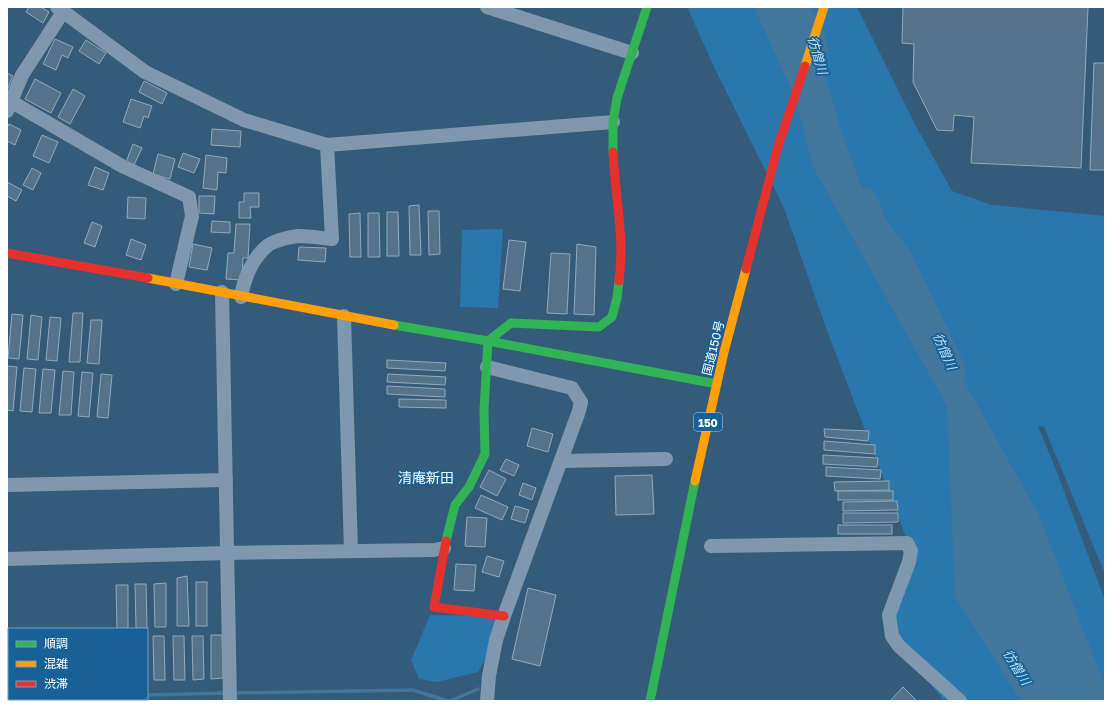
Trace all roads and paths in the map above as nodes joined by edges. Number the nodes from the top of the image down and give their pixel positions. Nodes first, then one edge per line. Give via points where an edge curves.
1 (487, 7) edge
2 (647, 7) edge
3 (824, 7) edge
4 (60, 9) edge
5 (632, 53) junction
6 (9, 106) edge
7 (613, 122) junction
8 (327, 145) junction
9 (7, 253) edge
10 (176, 284) junction
11 (222, 292) junction
12 (242, 296) junction
13 (344, 316) junction
14 (488, 341) junction
15 (487, 367) junction
16 (717, 384) junction
17 (666, 459) dead end
18 (561, 461) junction
19 (226, 480) junction
20 (7, 485) edge
21 (711, 546) dead end
22 (444, 548) junction
23 (351, 551) junction
24 (227, 553) junction
25 (7, 559) edge
26 (504, 616) junction
27 (230, 701) edge
28 (487, 701) edge
29 (650, 701) edge
30 (960, 701) edge

1 - 5 street
2 - 5 main road
3 - 16 main road, 国道150号 / 150 via 778,146
4 - 6 street via 22,75
4 - 8 street via 145,72 244,120
5 - 7 main road via 617,98
6 - 10 street via 122,166 189,197 192,216
7 - 8 street
7 - 14 main road via 612,154 620,225 621,268 618,298 612,317 599,327 511,323
8 - 12 street via 332,239 298,236 266,246 255,259 244,284
9 - 10 main road
10 - 11 main road
11 - 12 main road
11 - 19 street
12 - 13 main road
13 - 14 main road
13 - 23 street
14 - 15 main road
14 - 16 main road
15 - 18 street via 572,388 581,402
15 - 22 main road via 484,410 485,454 468,487 454,505
16 - 29 main road, 国道150号 / 150 via 688,510
17 - 18 street
18 - 26 street
19 - 20 street
19 - 24 street
21 - 30 street via 906,543 911,551 889,615 892,636 899,646
22 - 23 street
22 - 26 main road via 434,607
23 - 24 street
24 - 25 street
24 - 27 street
26 - 28 street via 496,640

